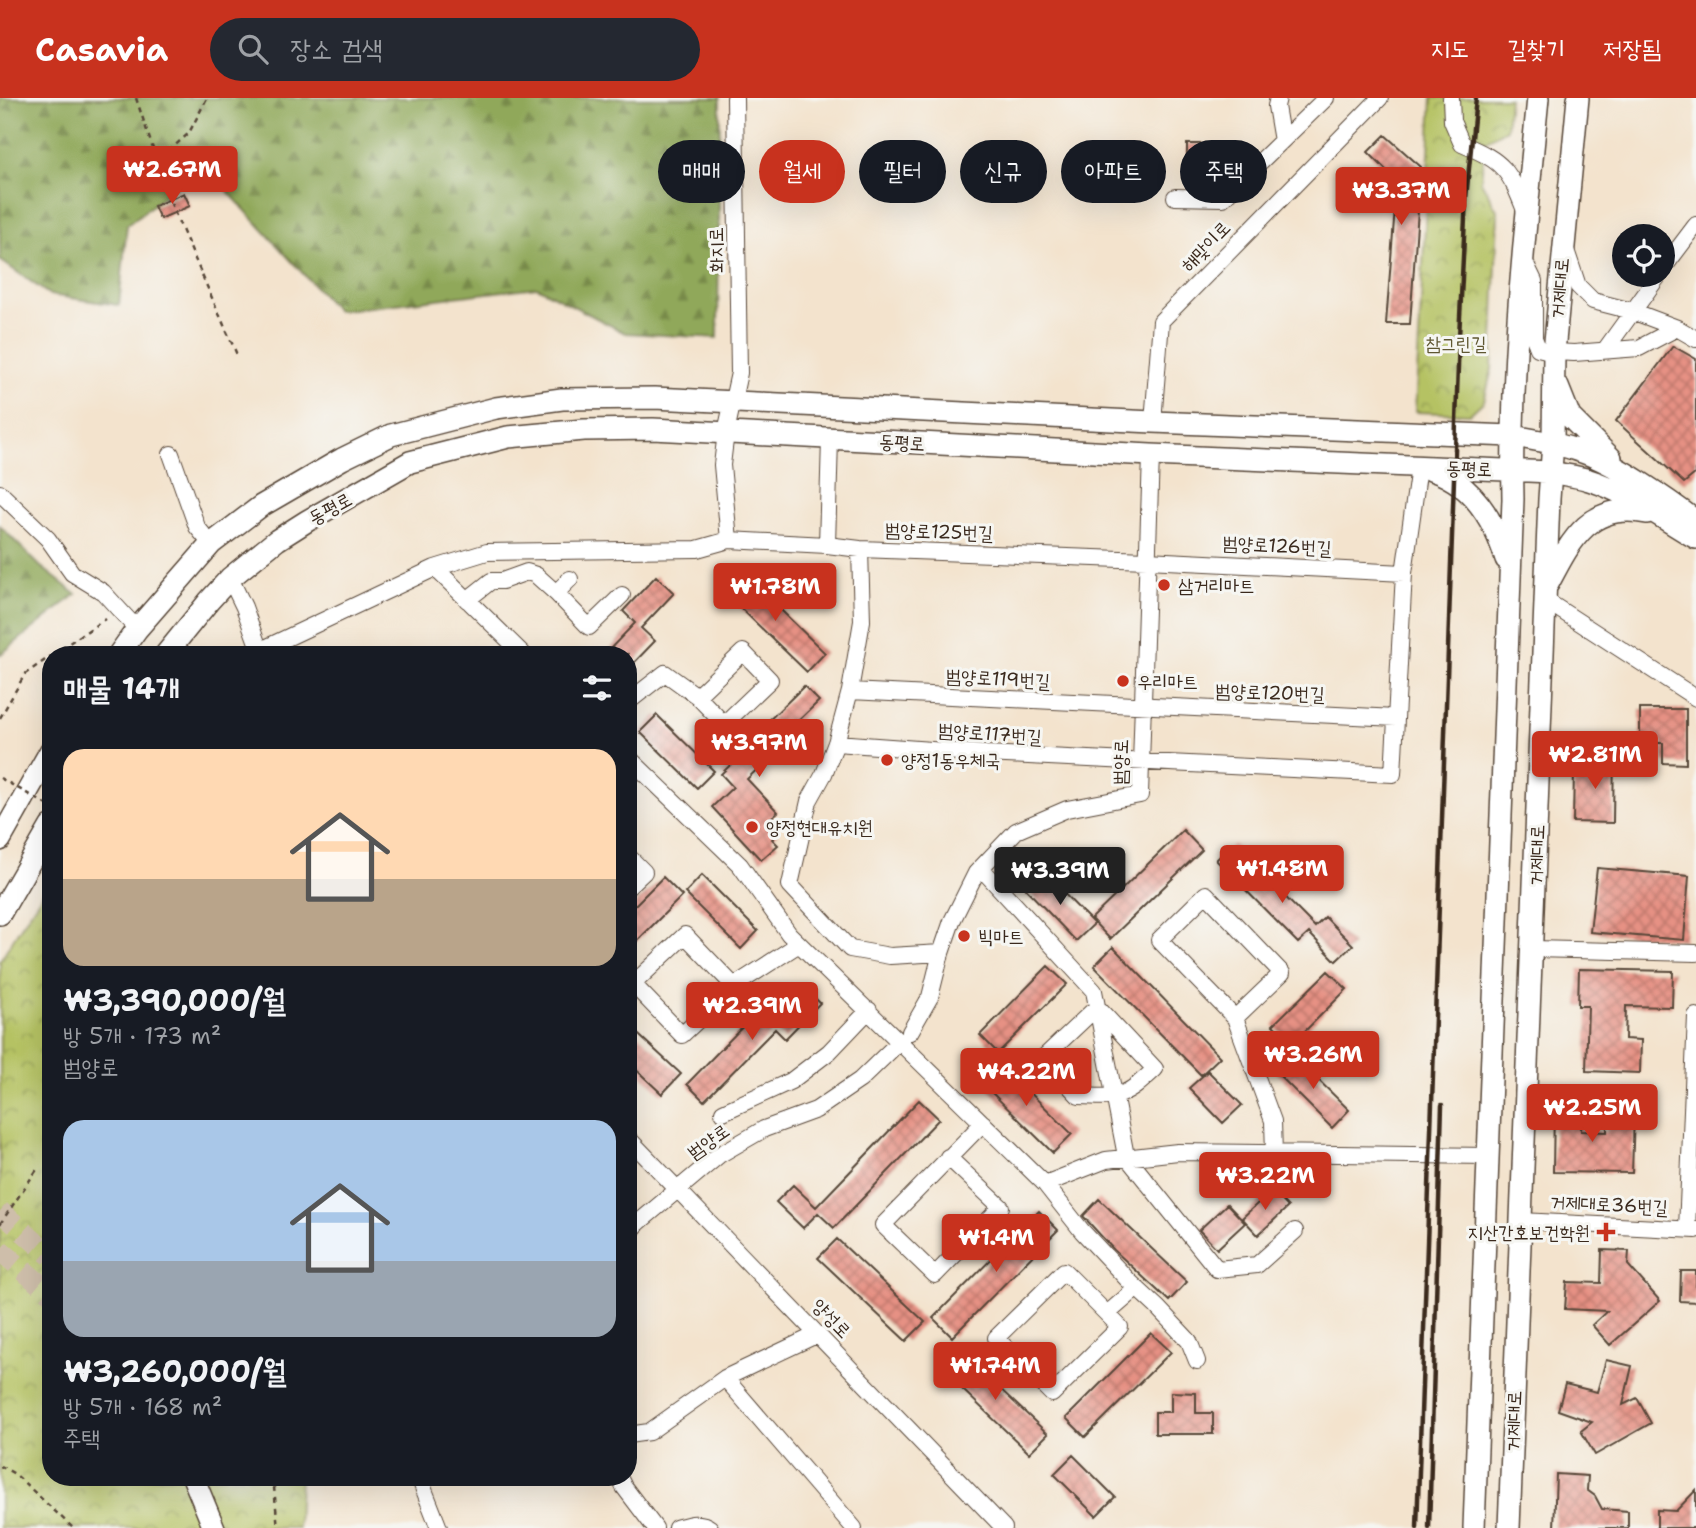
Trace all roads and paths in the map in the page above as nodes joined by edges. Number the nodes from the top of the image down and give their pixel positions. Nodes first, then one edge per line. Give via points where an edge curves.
1 (136, 98) edge
2 (207, 98) edge
3 (735, 98) edge
4 (1278, 98) edge
5 (1326, 98) edge
6 (1380, 98) edge
7 (1451, 98) edge
8 (1538, 98) edge
9 (1578, 98) edge
10 (1282, 141) junction
11 (163, 181) junction
12 (1175, 197) dead end
13 (1527, 216) junction
14 (1696, 225) edge
15 (1563, 242) junction
16 (1675, 253) edge
17 (1522, 258) junction
18 (1650, 287) edge
19 (1632, 311) junction
20 (1677, 328) junction
21 (1696, 339) edge
22 (1605, 350) junction
23 (238, 357) dead end
24 (1554, 362) junction
25 (735, 401) junction
26 (1153, 422) junction
27 (726, 432) junction
28 (1511, 436) junction
29 (830, 439) junction
30 (1553, 443) junction
31 (171, 454) dead end
32 (1152, 455) junction
33 (1419, 467) junction
34 (1513, 470) junction
35 (1551, 472) junction
36 (1633, 478) junction
37 (0, 494) edge
38 (1658, 516) junction
39 (1696, 521) edge
40 (1696, 538) edge
41 (729, 540) junction
42 (211, 544) junction
43 (827, 545) junction
44 (860, 549) junction
45 (1147, 559) junction
46 (435, 568) junction
47 (1404, 573) junction
48 (1510, 576) junction
49 (230, 579) junction
50 (570, 579) dead end
51 (555, 593) junction
52 (1545, 594) junction
53 (622, 595) dead end
54 (467, 600) junction
55 (120, 608) junction
56 (137, 629) junction
57 (65, 646) edge
58 (125, 646) edge
59 (172, 646) edge
60 (258, 646) edge
61 (274, 646) edge
62 (515, 646) edge
63 (42, 662) edge
64 (850, 691) junction
65 (637, 695) edge
66 (697, 696) junction
67 (1696, 698) edge
68 (1143, 707) junction
69 (0, 718) edge
70 (1396, 718) junction
71 (836, 743) junction
72 (1141, 763) junction
73 (42, 766) edge
74 (637, 766) edge
75 (0, 778) edge
76 (42, 802) edge
77 (0, 840) edge
78 (42, 842) edge
79 (637, 865) edge
80 (981, 868) junction
81 (637, 879) edge
82 (790, 885) junction
83 (769, 904) junction
84 (0, 914) edge
85 (799, 944) junction
86 (1533, 949) junction
87 (941, 953) junction
88 (1696, 953) edge
89 (637, 980) edge
90 (734, 986) junction
91 (637, 988) edge
92 (1097, 1007) junction
93 (869, 1010) junction
94 (1696, 1016) edge
95 (1235, 1018) junction
96 (909, 1032) dead end
97 (891, 1050) dead end
98 (1114, 1097) junction
99 (723, 1112) dead end
100 (983, 1123) junction
101 (637, 1147) edge
102 (1274, 1154) junction
103 (1126, 1156) junction
104 (1488, 1156) junction
105 (948, 1157) junction
106 (38, 1168) dead end
107 (1045, 1184) junction
108 (679, 1190) junction
109 (1521, 1221) junction
110 (0, 1224) edge
111 (637, 1224) edge
112 (1692, 1229) edge
113 (1295, 1231) dead end
114 (1137, 1289) junction
115 (1107, 1314) junction
116 (818, 1334) junction
117 (1197, 1361) dead end
118 (725, 1378) junction
119 (637, 1434) edge
120 (0, 1466) edge
121 (197, 1486) edge
122 (274, 1486) edge
123 (423, 1486) edge
124 (624, 1486) edge
125 (73, 1528) edge
126 (214, 1528) edge
127 (278, 1528) edge
128 (439, 1528) edge
129 (655, 1528) edge
130 (677, 1528) edge
131 (710, 1528) edge
132 (853, 1528) edge
133 (1004, 1528) edge
134 (1475, 1528) edge
135 (1509, 1528) edge

1 - 11 path
2 - 11 path via 189,133 172,149
3 - 25 street, 화지로 via 739,373
4 - 10 street
5 - 10 street
6 - 26 street, 해맞이로 via 1161,321
7 - 13 street via 1452,121 1462,144 1492,157 1513,179
8 - 13 main road, 거제대로
9 - 15 main road, 거제대로
10 - 12 street via 1223,198
11 - 23 path
13 - 17 main road, 거제대로
14 - 16 street
15 - 19 street via 1578,286 1593,301
15 - 24 main road, 거제대로
17 - 24 street via 1534,281 1534,338
17 - 28 main road, 거제대로
18 - 19 street
19 - 20 street
19 - 22 street
20 - 21 street
20 - 22 street via 1639,348
22 - 24 street
24 - 30 main road, 거제대로
24 - 36 main road via 1570,417
25 - 26 main road, 동평로
25 - 27 street, 화지로
25 - 42 main road, 동평로 via 562,399 454,417 391,435 342,459 261,506
26 - 28 main road, 동평로
27 - 29 main road, 동평로
27 - 41 street, 화지로 via 722,465
27 - 49 main road, 동평로 via 584,430 508,437 410,463 277,540
28 - 30 main road, 동평로
28 - 34 main road, 거제대로
29 - 32 main road, 동평로
29 - 43 street
30 - 35 main road, 거제대로
30 - 36 main road, 동평로 via 1589,454
31 - 42 street via 197,527
32 - 33 main road, 동평로
32 - 45 street, 범양로
33 - 34 main road, 동평로
33 - 47 street
33 - 48 main road via 1445,475 1478,501 1497,530
34 - 35 main road, 동평로
34 - 48 main road, 거제대로
35 - 38 main road, 동평로 via 1589,480
35 - 52 main road, 거제대로
36 - 39 main road, 동평로
37 - 55 street via 48,539 72,573
38 - 40 main road, 동평로
38 - 52 main road via 1628,509 1604,513 1588,523 1565,551
41 - 43 street, 범양로125번길
41 - 46 street, 범양로125번길 via 697,549 487,552
42 - 56 main road, 동평로
43 - 44 street, 범양로125번길
44 - 45 street, 범양로125번길
44 - 64 street via 862,621
45 - 47 street, 범양로126번길
45 - 68 street, 범양로
46 - 54 street
46 - 61 street, 범양로125번길
47 - 70 street
48 - 104 main road, 거제대로
49 - 59 main road, 동평로
49 - 60 street
50 - 51 street
51 - 53 street via 589,627
51 - 54 street via 527,572 491,581
52 - 67 street
52 - 86 main road, 거제대로
54 - 62 street
55 - 56 street
55 - 57 path
56 - 58 main road, 동평로
63 - 69 path via 25,674
64 - 68 street, 범양로119번길
64 - 71 street
65 - 66 street via 665,673
66 - 66 street via 724,724 770,680 743,652
68 - 70 street, 범양로120번길
68 - 72 street, 범양로
70 - 72 street, 범양로117번길 via 1393,774
71 - 72 street, 범양로117번길
71 - 82 street via 809,801
72 - 80 street, 범양로 via 1140,795 1068,809 1016,831
73 - 77 main road
74 - 83 street via 740,865
75 - 76 path, bridge
78 - 84 main road
79 - 81 street via 644,872
80 - 87 street, 범양로 via 952,921
80 - 92 street via 1094,991
82 - 83 street
82 - 87 street via 850,949 890,956
83 - 85 street
85 - 90 street
85 - 93 street
86 - 88 street
86 - 109 main road, 거제대로
87 - 96 street, 범양로 via 930,997
89 - 90 street via 685,935
90 - 91 street via 682,1035
92 - 98 street
92 - 98 street via 1155,1069 1135,1088
92 - 98 street via 1043,1058 1079,1096
93 - 99 street via 791,1081
93 - 100 street
94 - 112 street
95 - 95 street via 1282,972 1206,894 1158,940
95 - 102 street via 1273,1121
97 - 108 street, 범양로 via 860,1080 816,1110 764,1129 719,1155
98 - 103 street
100 - 105 street
100 - 107 street
101 - 108 street, 양성로
102 - 103 street
102 - 104 street
103 - 107 street
103 - 113 street via 1217,1269 1258,1265
104 - 134 main road, 거제대로
105 - 105 street via 883,1224 935,1275 1001,1208
106 - 110 path
107 - 114 street
108 - 111 street, 범양로
108 - 116 street, 양성로
109 - 112 street, 거제대로36번길
109 - 135 main road, 거제대로
114 - 115 street
114 - 117 street via 1189,1341
115 - 115 street via 1064,1271 996,1338 1052,1395 1120,1327
116 - 118 street
116 - 133 street, 양성로
118 - 119 street via 649,1432
118 - 132 street
120 - 125 path via 15,1474
121 - 126 main road
122 - 127 path
123 - 128 street
124 - 129 street
130 - 131 street via 694,1524

